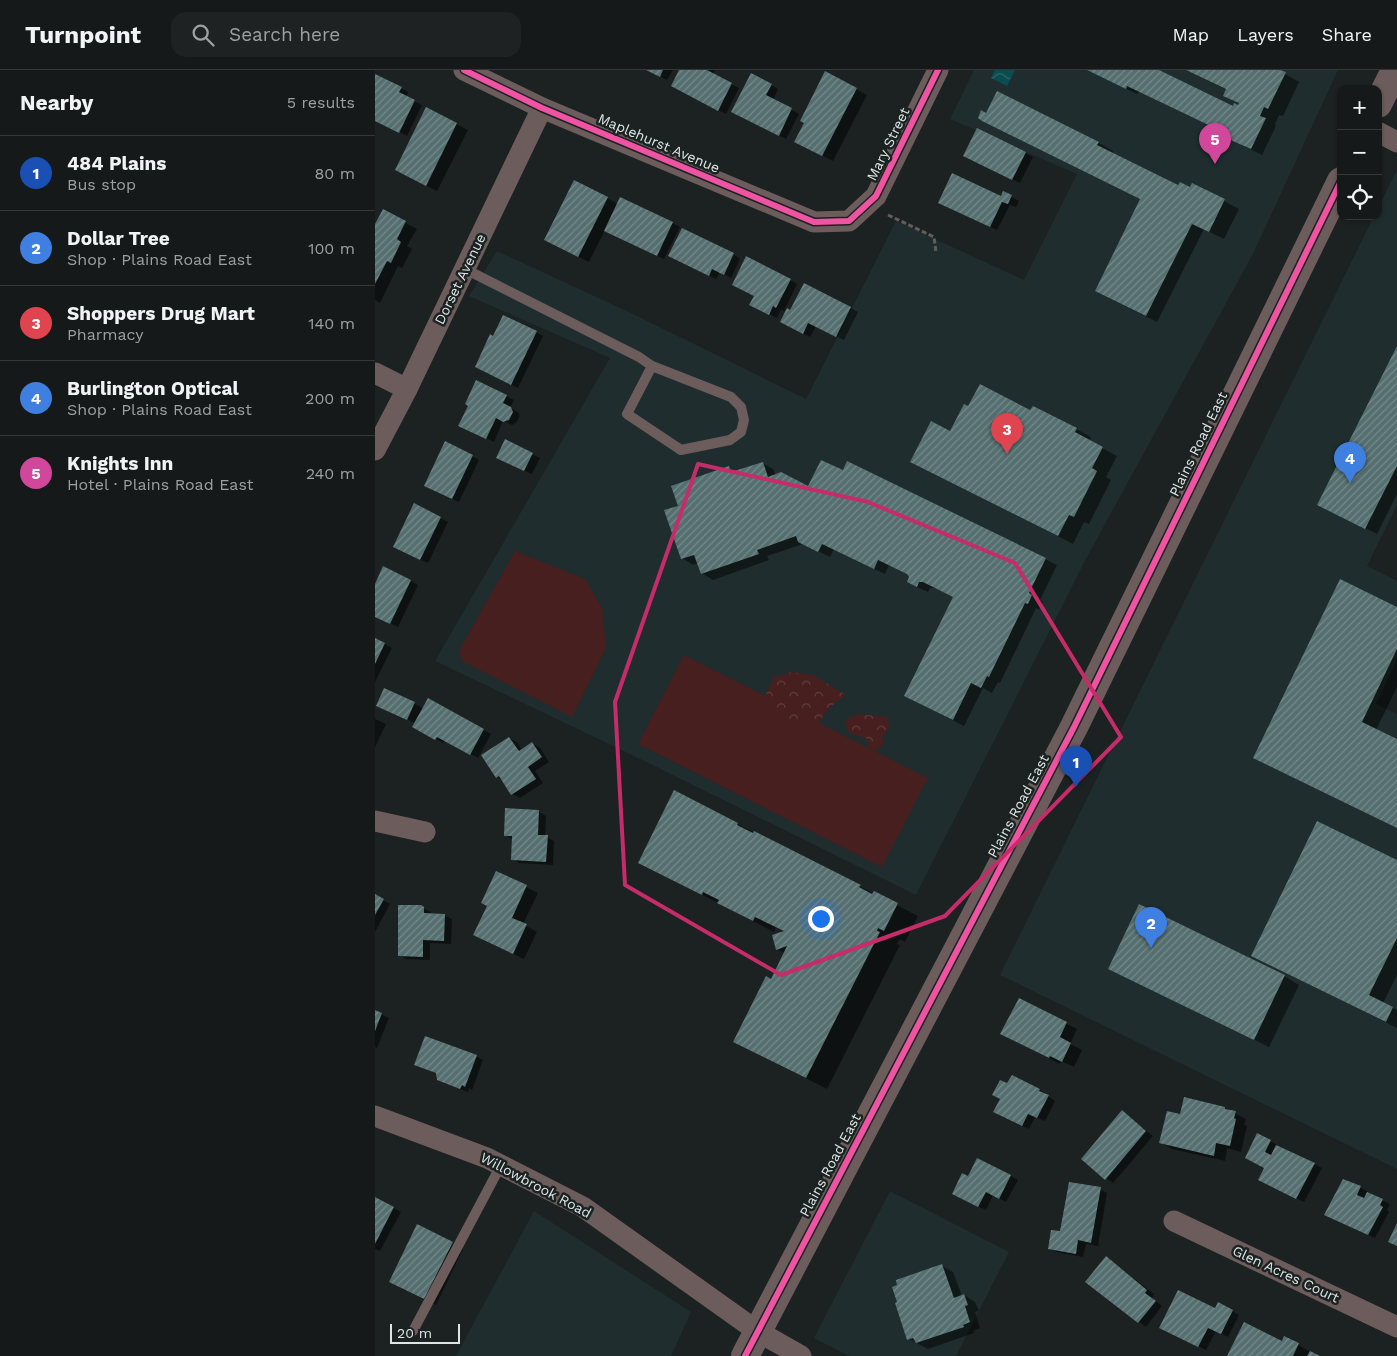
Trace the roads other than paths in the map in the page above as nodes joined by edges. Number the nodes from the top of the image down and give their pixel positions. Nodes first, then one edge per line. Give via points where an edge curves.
1 (464, 70) edge
2 (938, 70) edge
3 (1395, 70) edge
4 (1382, 96) edge
5 (542, 108) junction
6 (1382, 134) edge
7 (1397, 142) edge
8 (1337, 189) edge
9 (849, 221) joint
10 (465, 269) junction
11 (652, 366) junction
12 (375, 373) edge
13 (407, 389) junction
14 (375, 450) edge
15 (375, 821) edge
16 (425, 832) dead end
17 (375, 1116) edge
18 (501, 1164) junction
19 (1175, 1221) dead end
20 (1397, 1327) edge
21 (413, 1331) dead end
22 (757, 1331) junction
23 (745, 1356) edge
24 (801, 1356) edge

1 - 5 street, Maplehurst Avenue
2 - 9 street, Mary Street via 876,196
3 - 4 main road
5 - 9 street, Maplehurst Avenue via 814,222
5 - 10 street, Dorset Avenue
6 - 7 street
8 - 22 main road, Plains Road East via 1074,727
10 - 11 lane
10 - 13 street, Dorset Avenue
11 - 11 lane via 627,414 681,450 730,440 741,432 744,420 741,407 731,397
12 - 13 street
13 - 14 street, Dorset Avenue
15 - 16 street
17 - 18 street, Willowbrook Road
18 - 21 lane
18 - 22 street, Willowbrook Road via 583,1207
19 - 20 street, Glen Acres Court
22 - 23 main road, Plains Road East
22 - 24 street, Willowbrook Road

